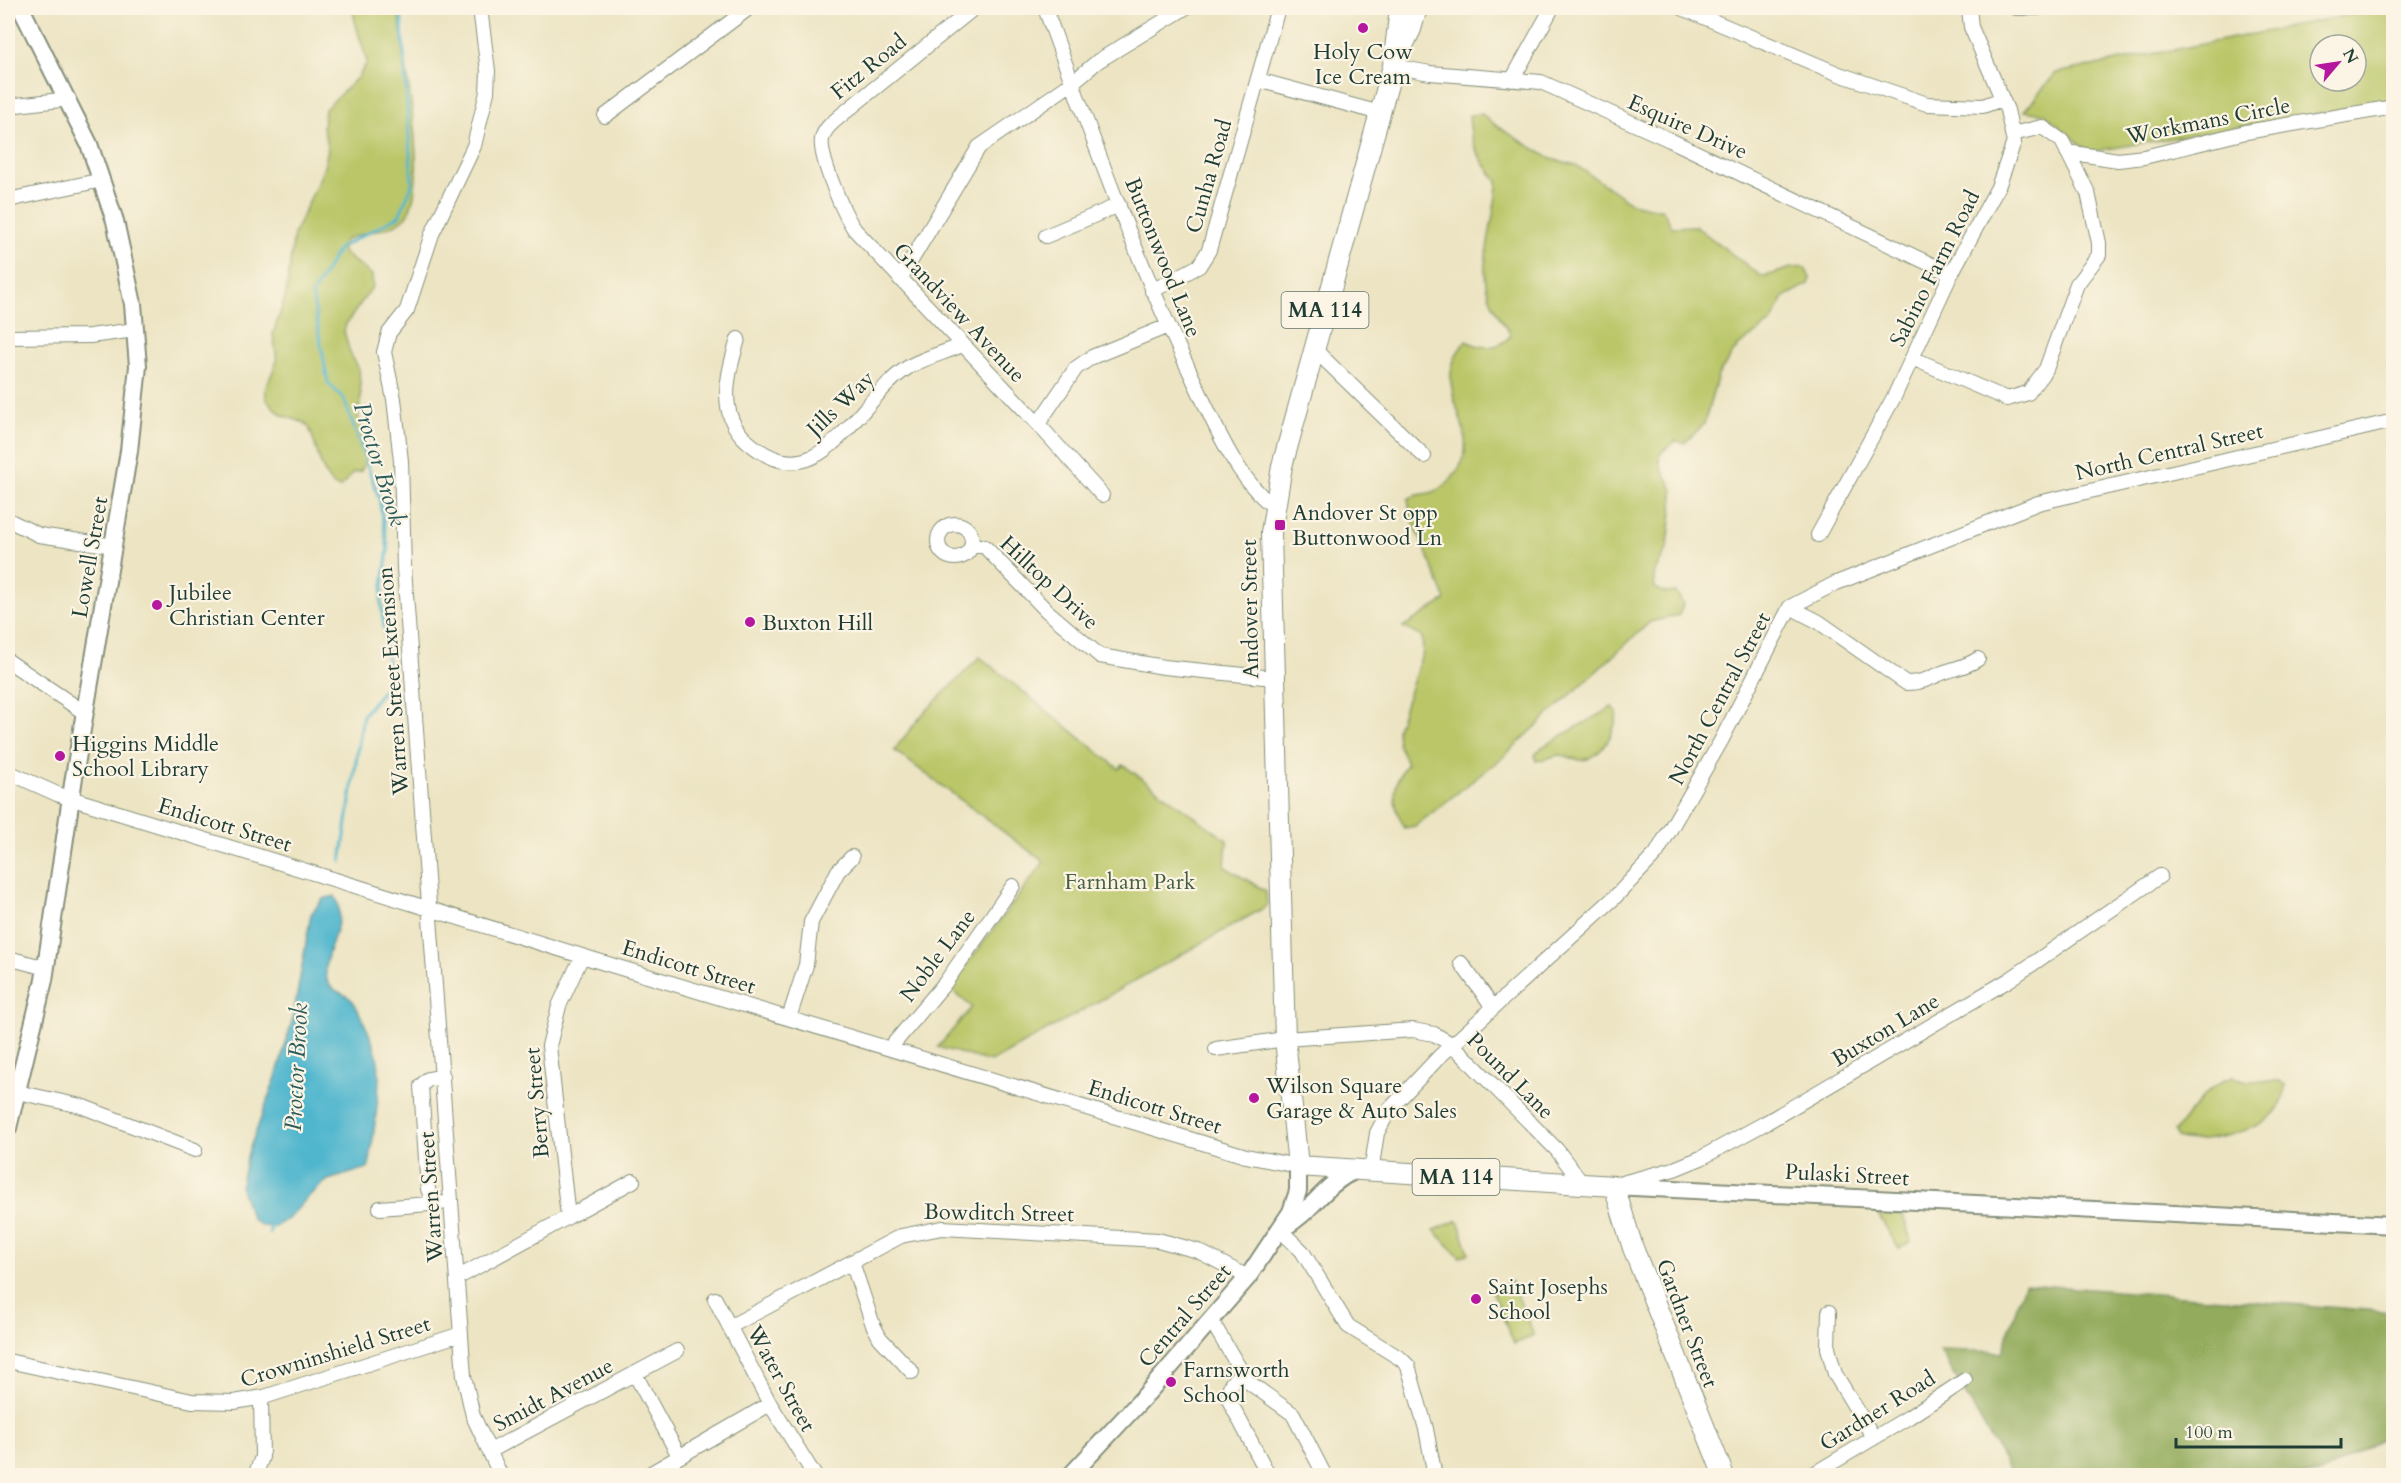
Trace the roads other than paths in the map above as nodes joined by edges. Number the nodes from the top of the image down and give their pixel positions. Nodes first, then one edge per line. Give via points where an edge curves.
1 (21, 8) edge
2 (480, 8) edge
3 (749, 8) edge
4 (974, 8) edge
5 (1045, 8) edge
6 (1185, 8) edge
7 (1278, 8) edge
8 (1400, 8) edge
9 (1418, 8) edge
10 (1552, 8) edge
11 (1682, 8) edge
12 (1969, 8) edge
13 (2016, 8) edge
14 (2038, 8) edge
15 (1393, 66) junction
16 (1258, 80) junction
17 (1512, 80) junction
18 (1072, 83) junction
19 (69, 99) junction
20 (2002, 99) junction
21 (8, 106) edge
22 (2394, 107) edge
23 (1380, 113) junction
24 (605, 116) dead end
25 (2012, 134) junction
26 (822, 138) joint
27 (2067, 152) junction
28 (102, 180) junction
29 (8, 200) edge
30 (1119, 204) junction
31 (1046, 236) dead end
32 (1951, 274) junction
33 (900, 279) junction
34 (1152, 291) junction
35 (1168, 326) junction
36 (135, 330) junction
37 (8, 337) edge
38 (738, 339) dead end
39 (962, 345) junction
40 (1314, 349) junction
41 (1912, 358) junction
42 (2394, 421) edge
43 (1038, 424) junction
44 (1424, 456) dead end
45 (1102, 495) dead end
46 (1274, 507) junction
47 (8, 520) edge
48 (1818, 535) dead end
49 (972, 544) dead end
50 (114, 546) junction
51 (1790, 607) junction
52 (1978, 659) dead end
53 (8, 661) edge
54 (1274, 678) junction
55 (85, 713) junction
56 (8, 772) edge
57 (71, 798) junction
58 (852, 857) dead end
59 (2160, 876) dead end
60 (1013, 886) dead end
61 (430, 908) junction
62 (582, 956) junction
63 (8, 958) edge
64 (1461, 963) dead end
65 (46, 968) junction
66 (1493, 1007) junction
67 (789, 1018) junction
68 (1285, 1039) junction
69 (1453, 1045) junction
70 (890, 1048) junction
71 (1216, 1049) dead end
72 (443, 1076) junction
73 (17, 1092) junction
74 (8, 1128) edge
75 (195, 1150) dead end
76 (1298, 1166) junction
77 (1362, 1172) junction
78 (633, 1181) dead end
79 (1581, 1182) junction
80 (1614, 1186) junction
81 (433, 1203) junction
82 (452, 1203) junction
83 (380, 1208) dead end
84 (568, 1217) junction
85 (2394, 1225) edge
86 (1281, 1230) junction
87 (852, 1262) junction
88 (1248, 1277) junction
89 (457, 1278) junction
90 (715, 1299) dead end
91 (1829, 1312) dead end
92 (1211, 1320) junction
93 (729, 1327) junction
94 (461, 1334) junction
95 (677, 1351) dead end
96 (8, 1361) edge
97 (912, 1372) dead end
98 (1242, 1372) junction
99 (636, 1374) junction
100 (1965, 1380) dead end
101 (261, 1398) junction
102 (770, 1404) junction
103 (1874, 1438) junction
104 (490, 1451) junction
105 (679, 1456) junction
106 (1815, 1474) edge
107 (255, 1476) edge
108 (501, 1476) edge
109 (646, 1476) edge
110 (815, 1476) edge
111 (1070, 1476) edge
112 (1269, 1476) edge
113 (1325, 1476) edge
114 (1435, 1476) edge
115 (1724, 1476) edge

1 - 19 main road, Lowell Street
2 - 61 street, Warren Street Extension via 488,71 474,146 432,234 407,310 389,333 384,352 401,461 402,539
3 - 24 street
4 - 26 street, Fitz Road via 839,117
5 - 18 street, Buttonwood Lane
6 - 18 street via 1098,61
7 - 16 street, Cunha Road
8 - 15 highway, Andover Street / MA 114
9 - 15 highway, Andover Street / MA 114
10 - 17 street
11 - 20 street via 1839,75 1927,104 1983,106
12 - 20 street, Sabino Farm Road via 1971,27
13 - 14 street
15 - 17 street, Esquire Drive
15 - 23 highway, Andover Street / MA 114
16 - 23 street
16 - 34 street, Cunha Road via 1205,259
17 - 32 street, Esquire Drive via 1541,82
18 - 30 street, Buttonwood Lane
18 - 33 street via 979,147
19 - 21 street
19 - 28 main road, Lowell Street
20 - 25 street, Sabino Farm Road
22 - 27 street, Workmans Circle via 2247,132 2144,157 2118,160
23 - 40 highway, Andover Street / MA 114
25 - 27 street via 2042,127 2062,141
25 - 32 street, Sabino Farm Road via 2014,142 1998,187
26 - 33 street, Grandview Avenue via 845,215
27 - 41 street via 2088,193 2099,255 2077,284 2046,369 2028,393 2007,399
28 - 29 street
28 - 36 main road, Lowell Street via 126,264
30 - 31 street
30 - 34 street, Buttonwood Lane
32 - 41 street, Sabino Farm Road
33 - 39 street, Grandview Avenue
34 - 35 street, Buttonwood Lane
35 - 43 street via 1084,363 1070,375
35 - 46 street, Buttonwood Lane via 1237,463
36 - 37 street via 90,336
36 - 50 main road, Lowell Street via 138,366 134,418
38 - 39 street, Jills Way via 728,374 732,422 737,432 772,459 797,463 834,443 907,368
39 - 43 street, Grandview Avenue
40 - 44 street
40 - 46 highway, Andover Street / MA 114
41 - 48 street, Sabino Farm Road
42 - 51 street, North Central Street via 2038,503 1834,585
43 - 45 street, Grandview Avenue
46 - 54 highway, Andover Street / MA 114
47 - 50 street via 39,535
49 - 54 street, Hilltop Drive via 986,547 1061,624 1100,656
50 - 55 main road, Lowell Street
51 - 52 street via 1819,621 1906,683 1924,683
51 - 66 street, North Central Street via 1721,741 1656,854 1615,897
53 - 55 street
54 - 68 highway, Andover Street / MA 114
55 - 57 main road, Lowell Street
56 - 57 street, Endicott Street
57 - 61 street, Endicott Street
57 - 65 main road, Lowell Street
58 - 67 street via 838,871 811,922 806,965
59 - 80 street, Buxton Lane via 2009,980 1739,1138 1674,1169
60 - 70 street, Noble Lane via 945,983
61 - 62 street, Endicott Street
61 - 72 street, Warren Street
62 - 67 street, Endicott Street
62 - 84 street, Berry Street via 559,1006 549,1046
63 - 65 street
64 - 66 street
65 - 73 main road, Lowell Street
66 - 69 street, North Central Street
67 - 70 street, Endicott Street
68 - 69 street, Pound Lane via 1413,1030 1434,1034
68 - 71 street, Pound Lane
68 - 76 highway, Andover Street / MA 114
69 - 77 street, North Central Street via 1382,1119
69 - 79 street, Pound Lane via 1557,1150
70 - 76 street, Endicott Street via 1246,1156
72 - 81 street via 428,1079 421,1086 428,1189
72 - 82 street, Warren Street
73 - 74 main road, Lowell Street
73 - 75 street via 81,1106
76 - 77 highway, Pulaski Street / MA 114
76 - 86 main road, Central Street via 1296,1200
77 - 79 highway, Pulaski Street / MA 114
77 - 86 main road via 1329,1185 1307,1211
78 - 84 street
79 - 80 highway, Pulaski Street / MA 114
80 - 85 main road, Pulaski Street
80 - 115 highway, Gardner Street via 1641,1267
81 - 82 street
81 - 83 street
82 - 89 street, Warren Street
84 - 89 street
86 - 88 main road, Central Street
86 - 114 street via 1302,1251 1348,1326 1408,1366
87 - 88 street, Bowditch Street via 911,1232 942,1228 1158,1240 1198,1251
87 - 93 street, Bowditch Street
87 - 97 street via 880,1338
88 - 92 main road, Central Street
89 - 94 street, Warren Street
90 - 93 street, Water Street
91 - 103 street via 1828,1348 1835,1374
92 - 98 street
92 - 111 main road, Central Street
93 - 102 street, Water Street
94 - 101 street, Crowninshield Street
94 - 104 street, Warren Street via 470,1403
95 - 99 street, Smidt Avenue
96 - 101 street, Crowninshield Street via 192,1401 228,1403
98 - 112 street via 1230,1384 1228,1400
98 - 113 street via 1252,1387 1293,1414
99 - 104 street, Smidt Avenue
99 - 105 street, Smidt Avenue
100 - 103 street, Gardner Road
101 - 107 street via 262,1457
102 - 105 street
102 - 110 street, Water Street
103 - 106 street, Gardner Road
104 - 108 street, Warren Street
105 - 109 street

